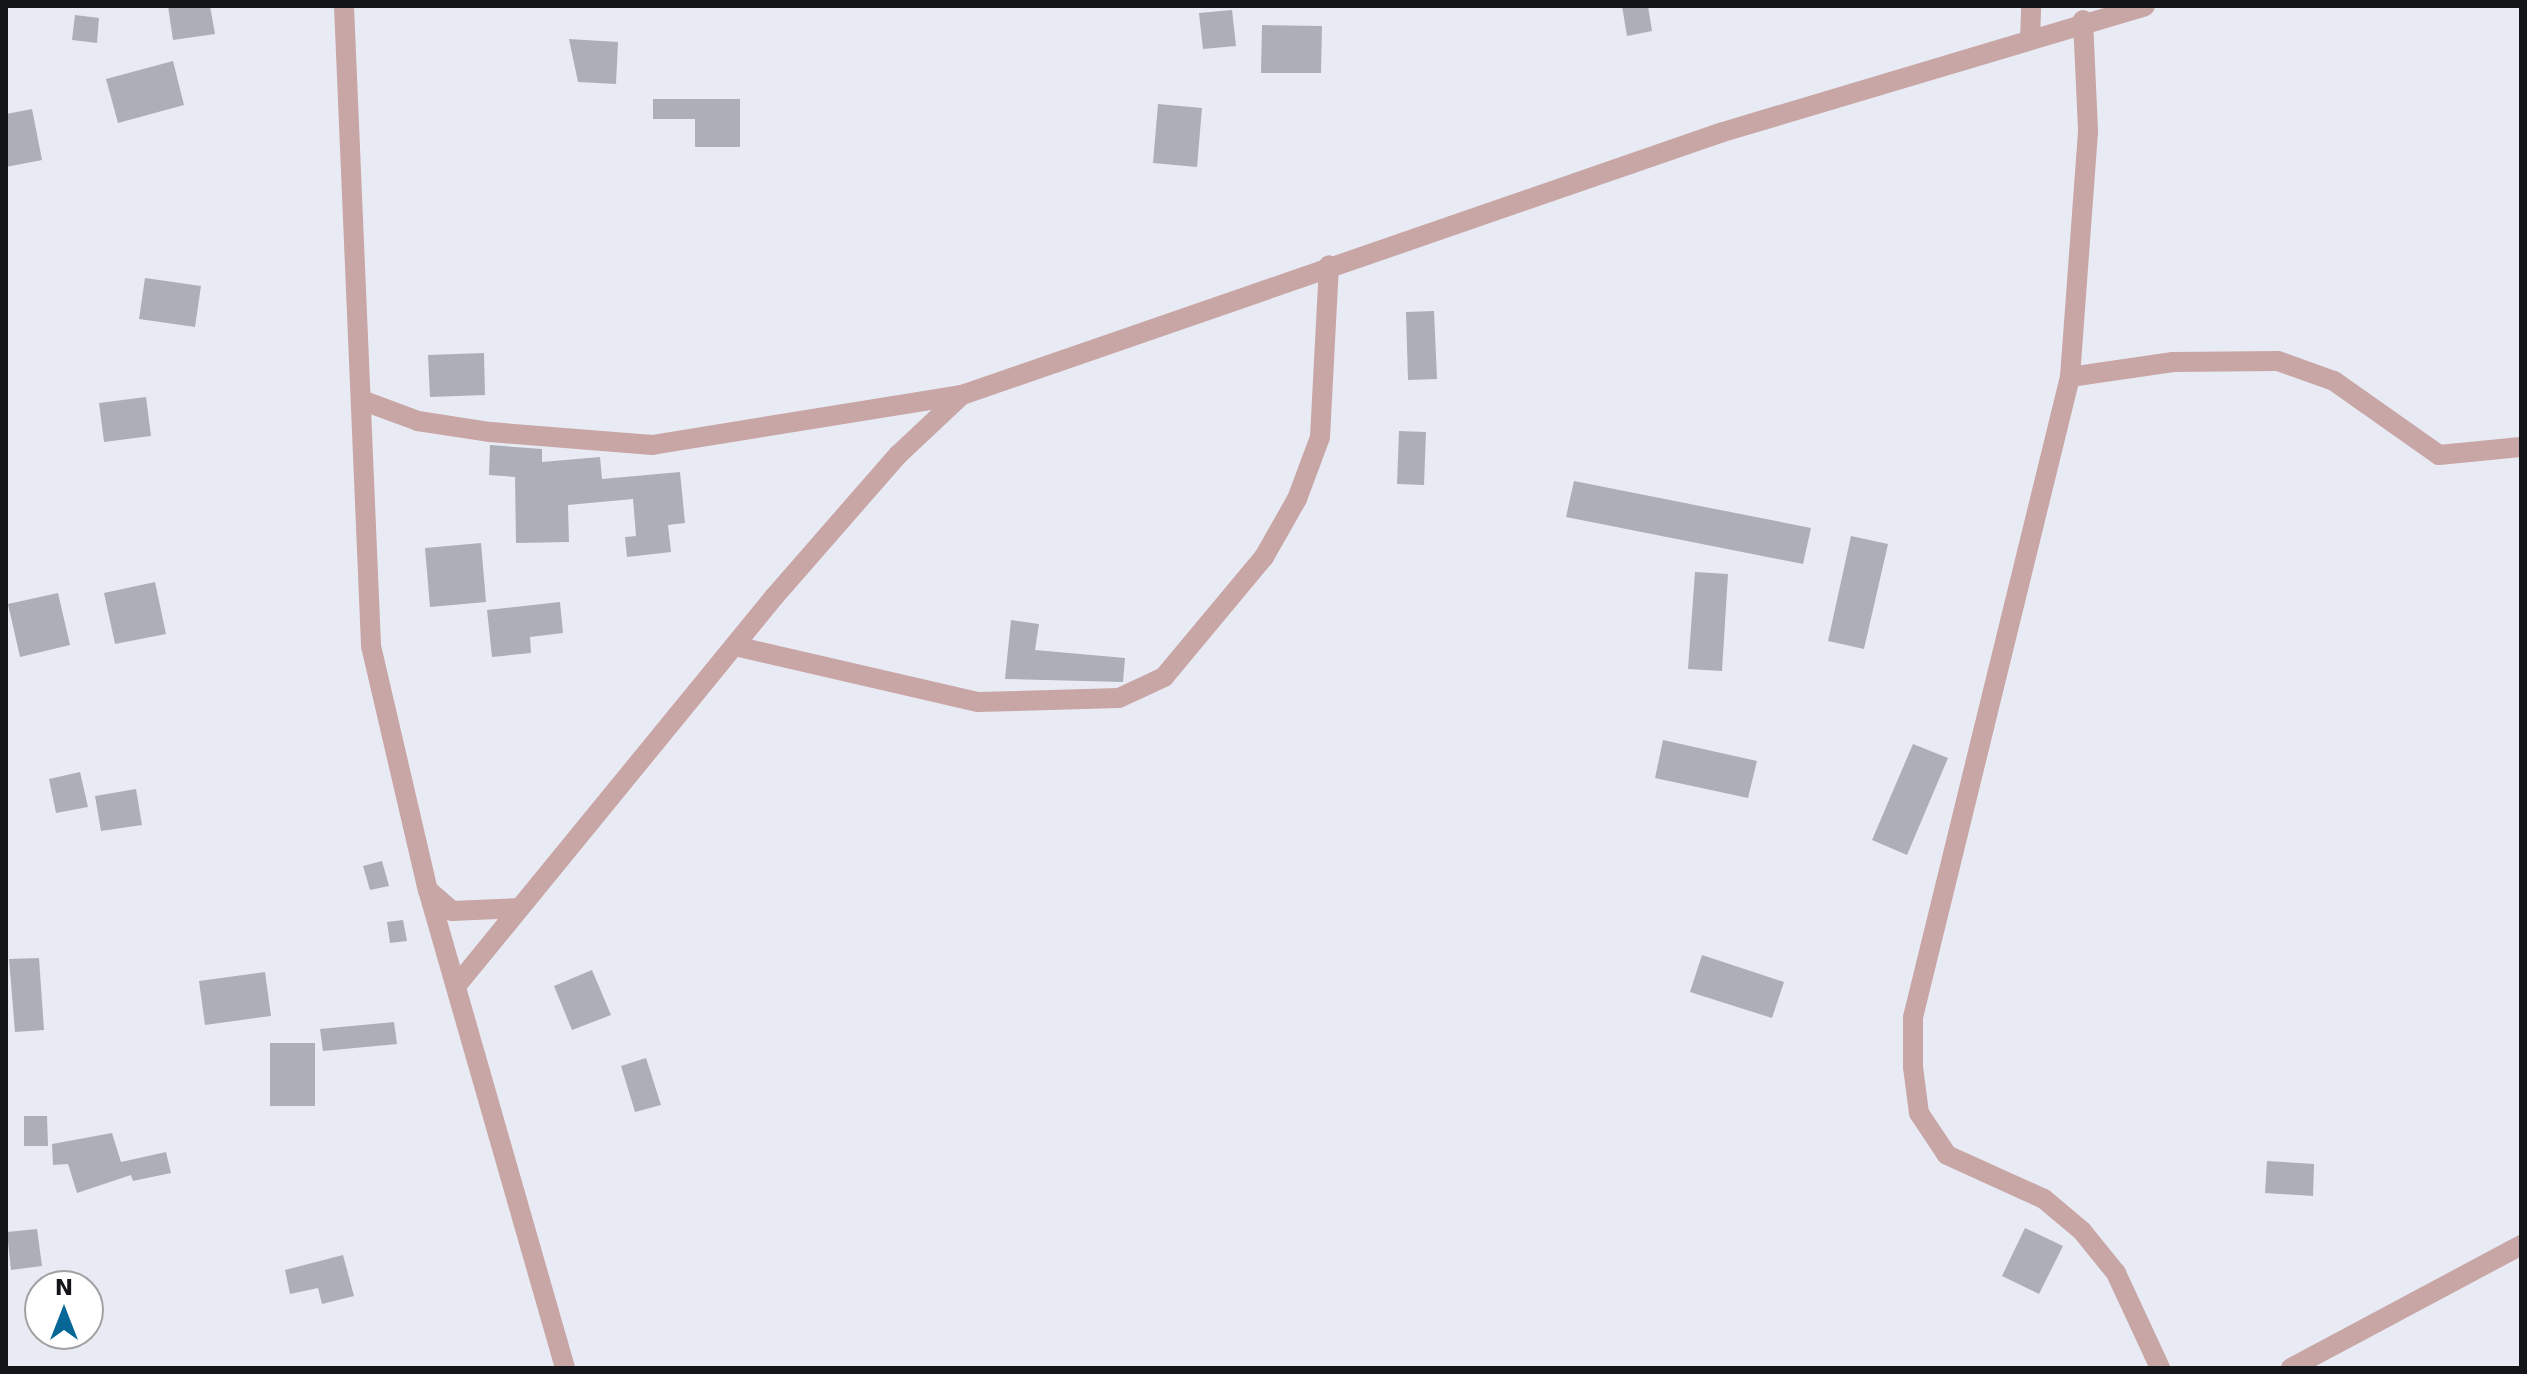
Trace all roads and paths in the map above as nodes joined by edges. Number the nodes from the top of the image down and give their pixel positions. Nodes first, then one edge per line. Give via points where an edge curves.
1 (344, 6) edge
2 (2031, 6) edge
3 (2145, 6) edge
4 (2083, 20) junction
5 (2030, 40) junction
6 (1329, 265) junction
7 (2070, 377) junction
8 (962, 395) junction
9 (364, 401) junction
10 (2521, 447) edge
11 (735, 646) junction
12 (428, 890) junction
13 (520, 908) junction
14 (457, 985) junction
15 (2521, 1245) edge
16 (565, 1368) edge
17 (2160, 1368) edge
18 (2291, 1368) edge

1 - 9 street
2 - 5 street
3 - 4 street
4 - 5 street
4 - 7 street via 2088,132
5 - 6 street via 1723,132
6 - 8 street
6 - 11 street via 1320,437 1297,499 1264,557 1164,677 1119,698 978,702
7 - 10 street via 2173,362 2278,361 2334,381 2439,455
7 - 17 street via 1913,1017 1913,1067 1919,1113 1947,1155 2044,1199 2082,1231 2116,1273
8 - 9 street via 652,445 418,421
8 - 11 street via 898,455
9 - 12 street via 371,646
11 - 13 street
12 - 13 street via 452,911
12 - 14 street
13 - 14 street
14 - 16 street
15 - 18 street

